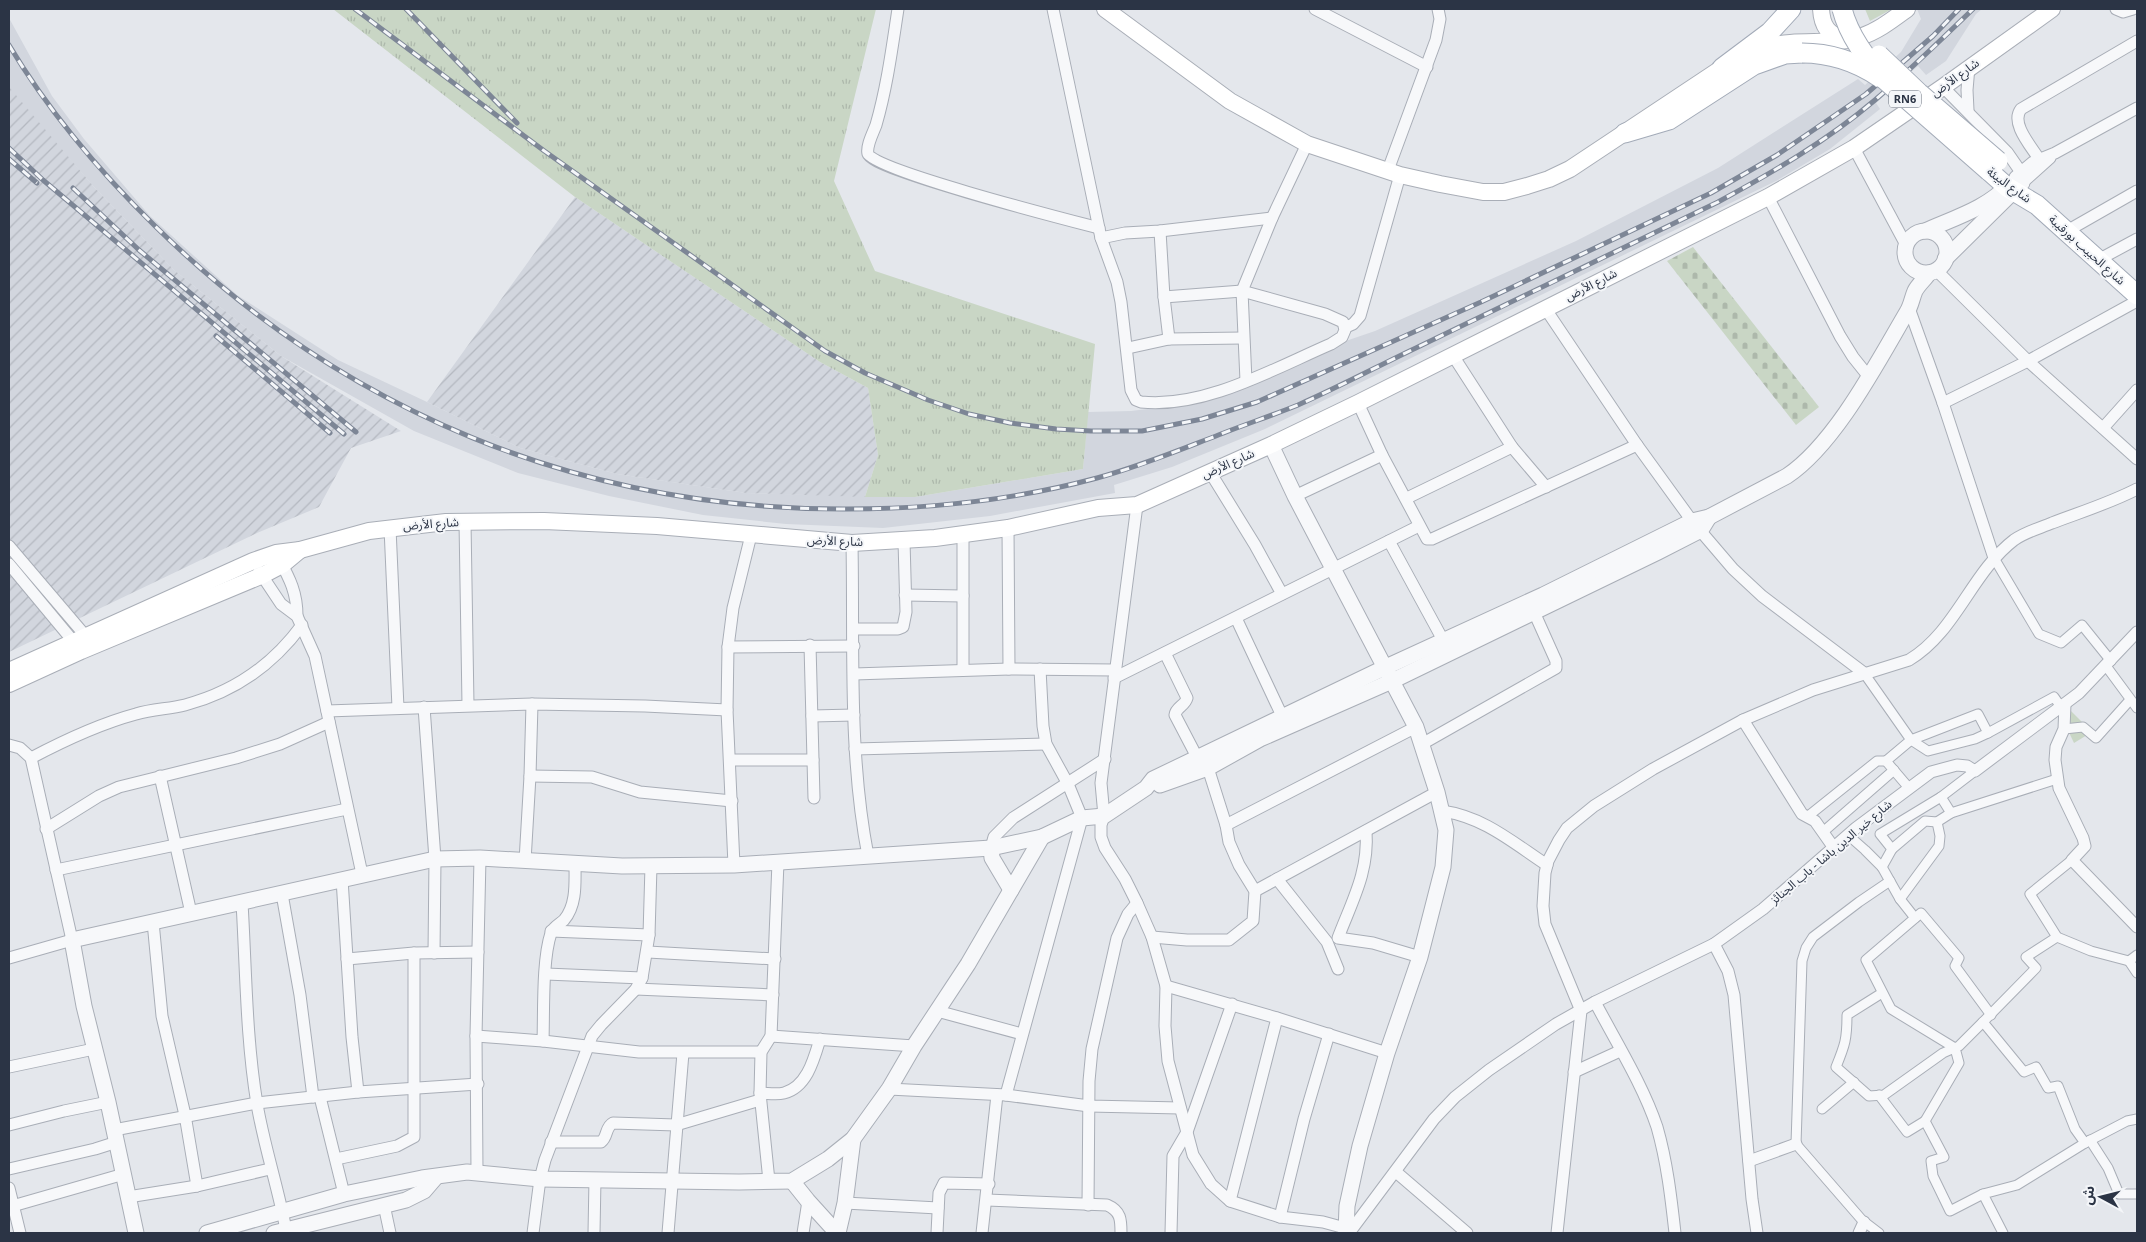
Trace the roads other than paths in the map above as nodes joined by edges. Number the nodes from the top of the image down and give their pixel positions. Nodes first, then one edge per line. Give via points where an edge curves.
1 (898, 9) edge
2 (1053, 9) edge
3 (1105, 9) edge
4 (1315, 9) edge
5 (1438, 9) edge
6 (1791, 9) edge
7 (1821, 9) edge
8 (1842, 9) edge
9 (1853, 9) edge
10 (1907, 9) edge
11 (2052, 9) edge
12 (2116, 9) edge
13 (2133, 9) edge
14 (1845, 40) junction
15 (2137, 41) edge
16 (1427, 67) junction
17 (1969, 67) junction
18 (1722, 68) junction
19 (1890, 84) junction
20 (1943, 87) junction
21 (2137, 108) edge
22 (1968, 110) junction
23 (1625, 133) junction
24 (1306, 144) junction
25 (1854, 148) junction
26 (2056, 153) junction
27 (2039, 159) junction
28 (1994, 166) junction
29 (1394, 172) junction
30 (2018, 182) junction
31 (2137, 191) edge
32 (1768, 197) junction
33 (2038, 205) joint
34 (1272, 218) junction
35 (1160, 231) junction
36 (1926, 231) junction
37 (2067, 231) junction
38 (1100, 233) junction
39 (2137, 239) edge
40 (1906, 245) junction
41 (2098, 260) junction
42 (1909, 265) junction
43 (1937, 268) junction
44 (1916, 289) junction
45 (1242, 291) junction
46 (2137, 295) edge
47 (1164, 297) junction
48 (2137, 301) edge
49 (1545, 308) junction
50 (1909, 308) junction
51 (1346, 327) junction
52 (1243, 338) junction
53 (1169, 339) junction
54 (1128, 348) junction
55 (1452, 354) junction
56 (2028, 361) junction
57 (1869, 377) junction
58 (1246, 381) junction
59 (2137, 390) edge
60 (1358, 403) junction
61 (1944, 404) junction
62 (2103, 428) junction
63 (1637, 444) junction
64 (1271, 445) junction
65 (1512, 448) junction
66 (1382, 455) junction
67 (2137, 458) edge
68 (1210, 472) junction
69 (1546, 486) junction
70 (2137, 489) edge
71 (1295, 496) junction
72 (1407, 498) junction
73 (1137, 505) junction
74 (465, 522) junction
75 (1701, 523) junction
76 (1419, 526) junction
77 (390, 528) junction
78 (1008, 528) junction
79 (751, 534) junction
80 (964, 534) junction
81 (904, 541) junction
82 (1389, 541) junction
83 (852, 543) junction
84 (9, 546) edge
85 (1994, 558) junction
86 (279, 559) junction
87 (253, 561) junction
88 (9, 564) edge
89 (1334, 568) junction
90 (262, 575) junction
91 (1282, 594) junction
92 (905, 595) junction
93 (963, 596) junction
94 (1534, 612) junction
95 (1236, 618) junction
96 (299, 620) junction
97 (854, 629) junction
98 (2137, 632) edge
99 (1443, 640) junction
100 (83, 643) junction
101 (810, 645) junction
102 (854, 646) junction
103 (728, 647) junction
104 (1165, 653) junction
105 (2108, 663) junction
106 (1009, 669) junction
107 (1040, 669) junction
108 (962, 670) junction
109 (9, 672) edge
110 (1864, 673) junction
111 (854, 674) junction
112 (1114, 674) junction
113 (1389, 674) junction
114 (9, 684) edge
115 (2130, 700) junction
116 (532, 704) junction
117 (468, 705) junction
118 (2063, 706) junction
119 (424, 707) junction
120 (398, 708) junction
121 (2137, 708) edge
122 (727, 710) junction
123 (854, 715) junction
124 (812, 716) junction
125 (328, 717) junction
126 (1283, 718) junction
127 (1743, 720) junction
128 (1416, 727) junction
129 (2064, 729) junction
130 (1988, 733) junction
131 (1911, 740) junction
132 (9, 744) edge
133 (1046, 744) junction
134 (1422, 744) junction
135 (854, 749) junction
136 (31, 758) junction
137 (1105, 758) junction
138 (730, 760) junction
139 (813, 760) junction
140 (1886, 761) junction
141 (1203, 763) junction
142 (1894, 770) junction
143 (1975, 771) junction
144 (160, 776) junction
145 (530, 776) junction
146 (2057, 779) junction
147 (1068, 784) junction
148 (1909, 788) junction
149 (1437, 792) junction
150 (1941, 797) junction
151 (814, 798) dead end
152 (732, 801) junction
153 (347, 809) junction
154 (1442, 811) junction
155 (1951, 813) junction
156 (1104, 816) junction
157 (1807, 817) junction
158 (1082, 818) junction
159 (1937, 822) junction
160 (1226, 825) junction
161 (46, 829) junction
162 (1366, 831) junction
163 (1823, 832) junction
164 (1848, 835) junction
165 (1042, 837) junction
166 (177, 846) junction
167 (991, 848) junction
168 (1834, 848) junction
169 (1892, 849) junction
170 (868, 856) junction
171 (480, 858) junction
172 (435, 859) junction
173 (2072, 860) junction
174 (525, 861) junction
175 (778, 862) junction
176 (575, 864) junction
177 (734, 865) junction
178 (1547, 865) junction
179 (651, 866) junction
180 (1882, 867) junction
181 (56, 870) junction
182 (362, 874) junction
183 (342, 879) junction
184 (1277, 879) junction
185 (1890, 881) junction
186 (1011, 890) junction
187 (1255, 891) junction
188 (282, 894) junction
189 (1900, 899) junction
190 (242, 903) junction
191 (1137, 903) junction
192 (191, 913) junction
193 (1915, 918) junction
194 (153, 922) junction
195 (2137, 927) edge
196 (551, 931) junction
197 (649, 935) junction
198 (1152, 937) junction
199 (2057, 937) junction
200 (72, 940) junction
201 (1332, 940) junction
202 (1714, 944) junction
203 (434, 952) junction
204 (478, 952) junction
205 (648, 952) junction
206 (414, 953) junction
207 (2137, 955) edge
208 (1420, 957) junction
209 (9, 958) edge
210 (347, 959) junction
211 (775, 959) junction
212 (2129, 961) junction
213 (1338, 969) dead end
214 (2137, 973) edge
215 (546, 974) junction
216 (642, 978) junction
217 (1166, 986) junction
218 (636, 990) junction
219 (1882, 993) junction
220 (773, 995) junction
221 (1595, 1002) junction
222 (1232, 1004) junction
223 (1581, 1010) junction
224 (937, 1012) junction
225 (1991, 1015) junction
226 (1277, 1018) junction
227 (1983, 1022) junction
228 (1022, 1034) junction
229 (1329, 1034) junction
230 (476, 1036) junction
231 (771, 1036) junction
232 (820, 1039) junction
233 (543, 1041) junction
234 (586, 1046) junction
235 (914, 1046) junction
236 (1955, 1048) junction
237 (94, 1049) junction
238 (1620, 1051) junction
239 (761, 1052) junction
240 (1387, 1052) junction
241 (683, 1053) junction
242 (9, 1067) edge
243 (1574, 1072) junction
244 (1854, 1082) junction
245 (478, 1084) junction
246 (414, 1089) junction
247 (889, 1090) junction
248 (358, 1092) junction
249 (1002, 1095) junction
250 (1879, 1095) junction
251 (760, 1096) junction
252 (316, 1097) junction
253 (108, 1102) junction
254 (257, 1103) junction
255 (1089, 1106) junction
256 (1180, 1108) junction
257 (1822, 1109) dead end
258 (185, 1115) junction
259 (2137, 1119) edge
260 (1925, 1121) junction
261 (9, 1124) edge
262 (676, 1125) junction
263 (1187, 1132) junction
264 (115, 1136) junction
265 (853, 1139) junction
266 (2088, 1141) junction
267 (551, 1142) junction
268 (1796, 1144) junction
269 (336, 1159) junction
270 (1749, 1160) junction
271 (9, 1169) edge
272 (270, 1169) junction
273 (477, 1172) junction
274 (1396, 1172) junction
275 (124, 1174) junction
276 (436, 1177) junction
277 (540, 1179) junction
278 (595, 1179) junction
279 (673, 1180) junction
280 (769, 1181) junction
281 (792, 1181) junction
282 (989, 1184) junction
283 (197, 1186) junction
284 (9, 1188) edge
285 (344, 1194) junction
286 (1984, 1194) junction
287 (2137, 1194) edge
288 (128, 1197) junction
289 (987, 1200) junction
290 (808, 1201) junction
291 (1230, 1202) junction
292 (844, 1204) junction
293 (1088, 1204) junction
294 (384, 1205) junction
295 (11, 1206) edge
296 (938, 1208) junction
297 (282, 1212) junction
298 (1280, 1217) junction
299 (1864, 1222) junction
300 (238, 1229) edge
301 (280, 1231) edge
302 (1347, 1231) edge
303 (20, 1233) edge
304 (136, 1233) edge
305 (207, 1233) edge
306 (390, 1233) edge
307 (532, 1233) edge
308 (594, 1233) edge
309 (668, 1233) edge
310 (803, 1233) edge
311 (838, 1233) edge
312 (936, 1233) edge
313 (982, 1233) edge
314 (1120, 1233) edge
315 (1171, 1233) edge
316 (1467, 1233) edge
317 (1556, 1233) edge
318 (1675, 1233) edge
319 (1757, 1233) edge
320 (1859, 1233) edge
321 (1879, 1233) edge
322 (2003, 1233) edge

1 - 38 street via 888,75 869,145 869,157 884,165
2 - 38 street
3 - 24 main road via 1230,101
4 - 16 street
5 - 16 street via 1439,26
6 - 18 main road via 1770,32
7 - 14 main road via 1826,29
8 - 19 main road, شارع البيئة / RN6, bridge via 1858,44
9 - 28 main road, شارع البيئة / RN6, bridge via 1859,25 1879,55
10 - 14 main road via 1879,28
11 - 17 main road, شارع الأرض
12 - 13 street via 2123,12
14 - 18 main road via 1766,47
15 - 27 street via 2021,109 2018,123
16 - 29 street
17 - 20 main road, شارع الأرض
17 - 22 street
18 - 23 main road
19 - 23 main road, bridge via 1862,67 1834,56 1784,54 1754,65 1669,120
19 - 28 main road, شارع البيئة / RN6, bridge
20 - 22 street
20 - 25 main road, شارع الأرض
21 - 26 street
22 - 30 street via 2007,152
23 - 29 main road via 1570,169 1549,179 1504,192 1483,192
24 - 29 main road
24 - 34 street
25 - 32 main road, شارع الأرض
25 - 40 street
26 - 27 street
26 - 30 street
27 - 30 street
28 - 30 main road, شارع البيئة / RN6
29 - 51 street via 1360,316
30 - 33 main road, شارع البيئة / RN6
30 - 36 street via 1983,205
30 - 43 street
31 - 37 street
32 - 49 main road, شارع الأرض
32 - 57 street via 1840,336
33 - 37 main road, شارع الحبيب بورقيبة / RN6
34 - 35 street
34 - 45 street
35 - 38 street
35 - 47 street
36 - 40 street via 1917,233
36 - 43 street via 1934,232 1945,244 1947,251
37 - 41 main road, شارع الحبيب بورقيبة / RN6
38 - 54 street via 1117,282
39 - 41 street
40 - 42 street
41 - 46 main road, شارع الحبيب بورقيبة / RN6
42 - 43 street via 1918,272
42 - 44 street
43 - 44 street
43 - 56 street
44 - 50 street
45 - 47 street
45 - 51 street via 1325,314 1343,322
45 - 52 street
47 - 53 street
48 - 56 street
49 - 55 main road, شارع الأرض
49 - 63 street
50 - 57 street
50 - 61 street
51 - 58 street via 1342,337 1331,344
52 - 53 street
52 - 58 street
53 - 54 street
54 - 58 street via 1132,390 1136,400 1141,402 1181,400 1214,393
55 - 60 main road, شارع الأرض
55 - 65 street
56 - 61 street
56 - 62 street
57 - 75 street via 1820,447 1796,470
59 - 62 street
60 - 64 main road, شارع الأرض
60 - 66 street
61 - 85 street
62 - 67 street
63 - 69 street
63 - 75 street
64 - 68 main road, شارع الأرض
64 - 71 street
65 - 69 street
65 - 72 street
66 - 71 street
66 - 72 street
68 - 73 main road, شارع الأرض
68 - 91 street
69 - 76 street via 1432,539 1425,537
70 - 85 street via 2023,535
71 - 89 street
72 - 76 street
73 - 78 main road, شارع الأرض via 1098,508
73 - 112 street
74 - 77 main road, شارع الأرض
74 - 79 main road, شارع الأرض via 648,525
74 - 117 street
75 - 94 street
75 - 99 street
75 - 110 street via 1733,568 1762,596
76 - 82 street
77 - 86 main road, شارع الأرض via 347,536
77 - 120 street
78 - 80 main road, شارع الأرض
78 - 106 street
79 - 83 main road, شارع الأرض
79 - 103 street via 733,608
80 - 81 main road, شارع الأرض
80 - 93 street
81 - 83 main road, شارع الأرض
81 - 92 street
82 - 89 street
82 - 99 street
83 - 97 street
84 - 100 street
85 - 105 street via 2039,634 2061,643 2082,625
85 - 110 street via 1927,648 1909,660
86 - 87 main road, شارع الأرض
86 - 90 main road, شارع الأرض
86 - 96 street via 297,599
87 - 90 street
87 - 100 main road, شارع الأرض
88 - 100 street
89 - 91 street
89 - 113 street
90 - 96 street via 281,604
90 - 100 main road, شارع الأرض
91 - 95 street
92 - 93 street
92 - 97 street via 903,627
93 - 108 street
94 - 113 street
94 - 134 street via 1556,661 1556,668
95 - 104 street
95 - 126 street
96 - 125 street via 315,656
96 - 136 street via 289,642 273,659 231,688 212,697 138,713 97,726
97 - 102 street
98 - 105 street
99 - 113 street
100 - 109 main road, شارع الأرض
100 - 114 main road, شارع الأرض
101 - 102 street
101 - 103 street
101 - 124 street
102 - 111 street
103 - 122 street
104 - 112 street
104 - 141 street via 1186,698 1175,715
105 - 115 street
105 - 118 street
106 - 107 street
106 - 108 street
107 - 112 street
107 - 133 street
108 - 111 street
110 - 127 street via 1805,693
110 - 131 street
111 - 123 street
112 - 137 street
113 - 126 street
113 - 128 street
113 - 141 street via 1260,739
115 - 121 street
115 - 129 street via 2096,738 2082,727
116 - 117 street
116 - 122 street
116 - 145 street
117 - 119 street
118 - 129 street
118 - 130 street via 2054,697
118 - 143 street
119 - 120 street
119 - 172 street
120 - 125 street
122 - 138 street
123 - 124 street
123 - 135 street
124 - 139 street
125 - 144 street via 280,744
125 - 153 street
126 - 141 street
127 - 157 street via 1802,814
127 - 178 street via 1653,769 1588,810 1558,840
128 - 134 street
128 - 160 street
129 - 146 street via 2056,747
130 - 131 street via 1928,752
130 - 131 street via 1978,714
131 - 140 street
132 - 136 street via 20,748
133 - 135 street
133 - 147 street
134 - 149 street
135 - 170 street
136 - 161 street
137 - 147 street
137 - 156 street via 1101,783
138 - 139 street
138 - 152 street
139 - 151 street
140 - 142 street
140 - 157 street via 1876,762
141 - 156 street via 1153,779 1146,788
141 - 160 street
142 - 148 street
142 - 163 street
143 - 148 street, شارع خير الدين باشا - باب الجنائز via 1962,765 1936,770
143 - 150 street
144 - 161 street via 98,796
144 - 166 street
145 - 152 street via 592,777 640,792
145 - 174 street
146 - 155 street
146 - 173 street via 2084,843 2083,850
147 - 158 street
147 - 167 street via 1013,818 994,837
148 - 164 street, شارع خير الدين باشا - باب الجنائز
149 - 154 street
149 - 162 street
150 - 155 street
150 - 169 street via 1880,834
152 - 177 street
153 - 166 street
153 - 182 street
154 - 178 street via 1461,814 1487,825
154 - 208 street via 1446,830 1445,854
155 - 159 street
156 - 158 street
156 - 191 street via 1100,830 1105,848
157 - 163 street via 1815,821
158 - 165 street
158 - 228 street
159 - 169 street via 1925,821
159 - 189 street via 1939,846
160 - 187 street via 1234,854
161 - 181 street
162 - 184 street
162 - 201 street via 1365,867
163 - 168 street
164 - 168 street, شارع خير الدين باشا - باب الجنائز
164 - 180 street
165 - 167 street
165 - 186 street
166 - 181 street
166 - 192 street
167 - 170 street
167 - 186 street via 992,858
168 - 202 street, شارع خير الدين باشا - باب الجنائز via 1763,909
169 - 180 street
170 - 175 street
171 - 172 street
171 - 174 street
171 - 204 street
172 - 182 street
172 - 203 street
173 - 195 street
173 - 199 street via 2030,894
174 - 176 street
175 - 177 street
175 - 211 street
176 - 179 street
176 - 196 street via 571,909
177 - 179 street
178 - 223 street via 1542,890 1546,924
179 - 197 street
180 - 185 street
181 - 200 street
182 - 183 street
183 - 188 street
183 - 210 street
184 - 187 street
184 - 201 street
185 - 189 street
185 - 268 street via 1813,937 1804,954
186 - 224 street
187 - 198 street via 1253,920 1229,940
188 - 190 street
188 - 252 street
189 - 193 street
190 - 192 street
190 - 254 street
191 - 198 street
191 - 255 street via 1121,927 1112,957 1092,1050
192 - 194 street
193 - 219 street via 1866,960
193 - 225 street via 1921,913 1959,958 1955,966
194 - 200 street
194 - 258 street via 162,1016
196 - 197 street
196 - 215 street
197 - 205 street
198 - 217 street
199 - 212 street via 2090,951
199 - 225 street via 2026,957 2036,968
200 - 209 street
200 - 237 street
201 - 208 street via 1373,943
201 - 213 street
202 - 221 street, شارع خير الدين باشا - باب الجنائز
202 - 270 street via 1728,971 1734,995
203 - 204 street
203 - 206 street
204 - 230 street
205 - 211 street
205 - 216 street
206 - 210 street
206 - 246 street
207 - 212 street
208 - 240 street
210 - 248 street
211 - 220 street
212 - 214 street
215 - 216 street
215 - 233 street
216 - 218 street
217 - 222 street
217 - 256 street via 1166,1046
218 - 220 street
218 - 234 street via 600,1025
219 - 236 street via 1891,1009
219 - 244 street via 1847,1016 1845,1046 1836,1067
220 - 231 street
221 - 223 street, شارع خير الدين باشا - باب الجنائز
221 - 238 street
222 - 226 street
222 - 263 street
223 - 243 street
223 - 274 street, شارع خير الدين باشا - باب الجنائز via 1532,1040 1455,1097 1426,1128
224 - 228 street
224 - 235 street
225 - 227 street
226 - 229 street
226 - 291 street
227 - 236 street
227 - 266 street via 2024,1072 2036,1067 2048,1088 2058,1086 2075,1129
228 - 249 street
229 - 240 street
229 - 298 street
230 - 233 street
230 - 245 street
231 - 232 street
231 - 239 street
232 - 235 street
232 - 251 street via 812,1065 797,1084 784,1093
233 - 234 street
234 - 241 street
234 - 267 street
235 - 247 street
236 - 250 street via 1884,1095
236 - 260 street via 1959,1063
237 - 242 street
237 - 253 street
238 - 243 street
238 - 318 street via 1656,1126 1667,1172
239 - 241 street
239 - 251 street
240 - 302 street via 1356,1165 1347,1206
241 - 262 street
243 - 317 street
244 - 250 street via 1869,1096
244 - 257 street
245 - 246 street
245 - 273 street
246 - 248 street
246 - 269 street via 415,1132 412,1139 381,1150
247 - 249 street
247 - 265 street
248 - 252 street
249 - 255 street
249 - 282 street
250 - 260 street via 1907,1132
251 - 262 street
251 - 280 street
252 - 254 street
252 - 269 street
253 - 261 street
253 - 264 street
254 - 258 street
254 - 272 street
255 - 256 street
255 - 293 street
256 - 263 street
258 - 264 street
258 - 283 street
259 - 266 street
260 - 286 street via 1944,1157 1931,1161 1933,1176 1950,1211
262 - 267 street via 613,1123 601,1142
262 - 279 street
263 - 291 street via 1193,1155 1203,1172
263 - 315 street via 1173,1156
264 - 271 street via 94,1149
264 - 275 street
265 - 281 street
265 - 292 street
266 - 286 street via 2017,1185
266 - 287 street via 2108,1168 2119,1194
267 - 277 street
268 - 270 street
268 - 299 street
269 - 285 street
270 - 319 street
272 - 283 street
272 - 297 street
273 - 276 street
273 - 277 street
274 - 302 street, شارع خير الدين باشا - باب الجنائز
274 - 316 street
275 - 288 street
275 - 295 street
276 - 285 street
276 - 294 street via 420,1195
277 - 278 street
277 - 307 street
278 - 279 street
278 - 308 street
279 - 280 street
279 - 309 street
280 - 281 street
281 - 290 street
282 - 289 street
282 - 296 street via 944,1183
283 - 288 street
284 - 295 street
285 - 297 street
286 - 322 street
288 - 304 street
289 - 293 street
289 - 313 street
290 - 310 street
290 - 311 street
291 - 298 street
292 - 296 street
292 - 311 street
293 - 314 street via 1107,1205 1117,1211 1121,1220
294 - 301 street
294 - 306 street
295 - 303 street
296 - 312 street
297 - 300 street
297 - 301 street
298 - 302 street via 1324,1222
299 - 320 street
299 - 321 street
300 - 305 street

